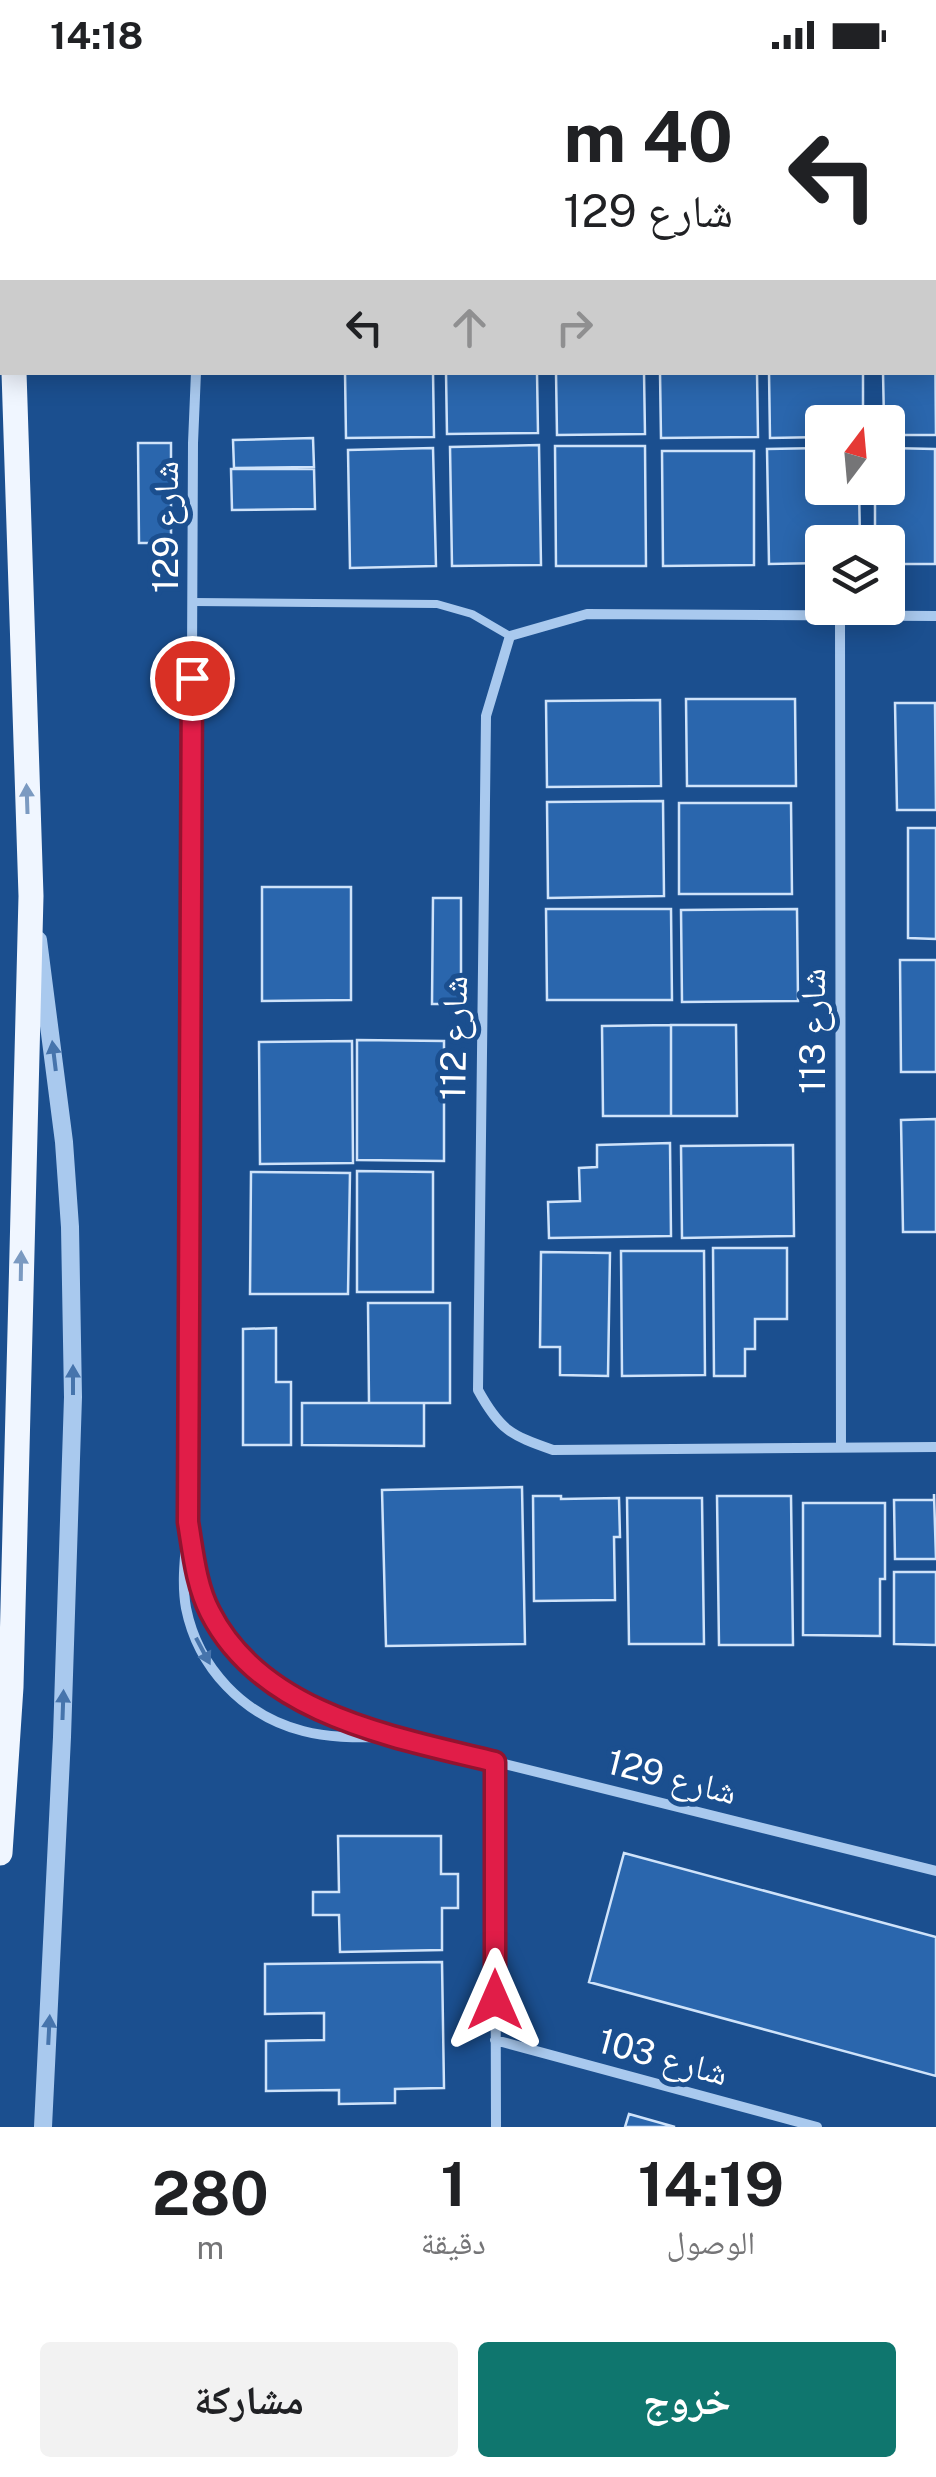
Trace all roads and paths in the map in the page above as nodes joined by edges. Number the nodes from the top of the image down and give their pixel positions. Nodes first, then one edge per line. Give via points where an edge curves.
1 (14, 375) edge
2 (196, 375) edge
3 (193, 602) junction
4 (805, 614) edge
5 (905, 615) edge
6 (936, 616) edge
7 (840, 625) edge
8 (510, 636) junction
9 (30, 896) junction
10 (841, 1447) junction
11 (936, 1447) edge
12 (188, 1522) junction
13 (396, 1738) junction
14 (495, 1762) junction
15 (0, 1853) edge
16 (936, 1871) edge
17 (495, 2040) junction
18 (43, 2127) edge
19 (496, 2127) edge
20 (817, 2127) edge

9 -> 1 main road
2 - 3 street, شارع 129
3 - 8 lane via 437,604
3 - 12 street, شارع 129
4 - 8 street via 587,614
5 - 6 street
7 - 10 street, شارع 113
8 - 10 street, شارع 112 via 486,716 478,1390 494,1420 553,1450
15 -> 9 main road
18 -> 9 street via 74,1397 64,1142
10 - 11 street, شارع 112
12 - 13 street, شارع 129 via 207,1608 239,1654 284,1692
12 -> 13 street, شارع 129 via 186,1607 204,1658 220,1680 281,1724 330,1736
13 - 14 street, شارع 129
14 - 16 street, شارع 129
14 - 17 street
17 - 19 street
17 - 20 street, شارع 103

